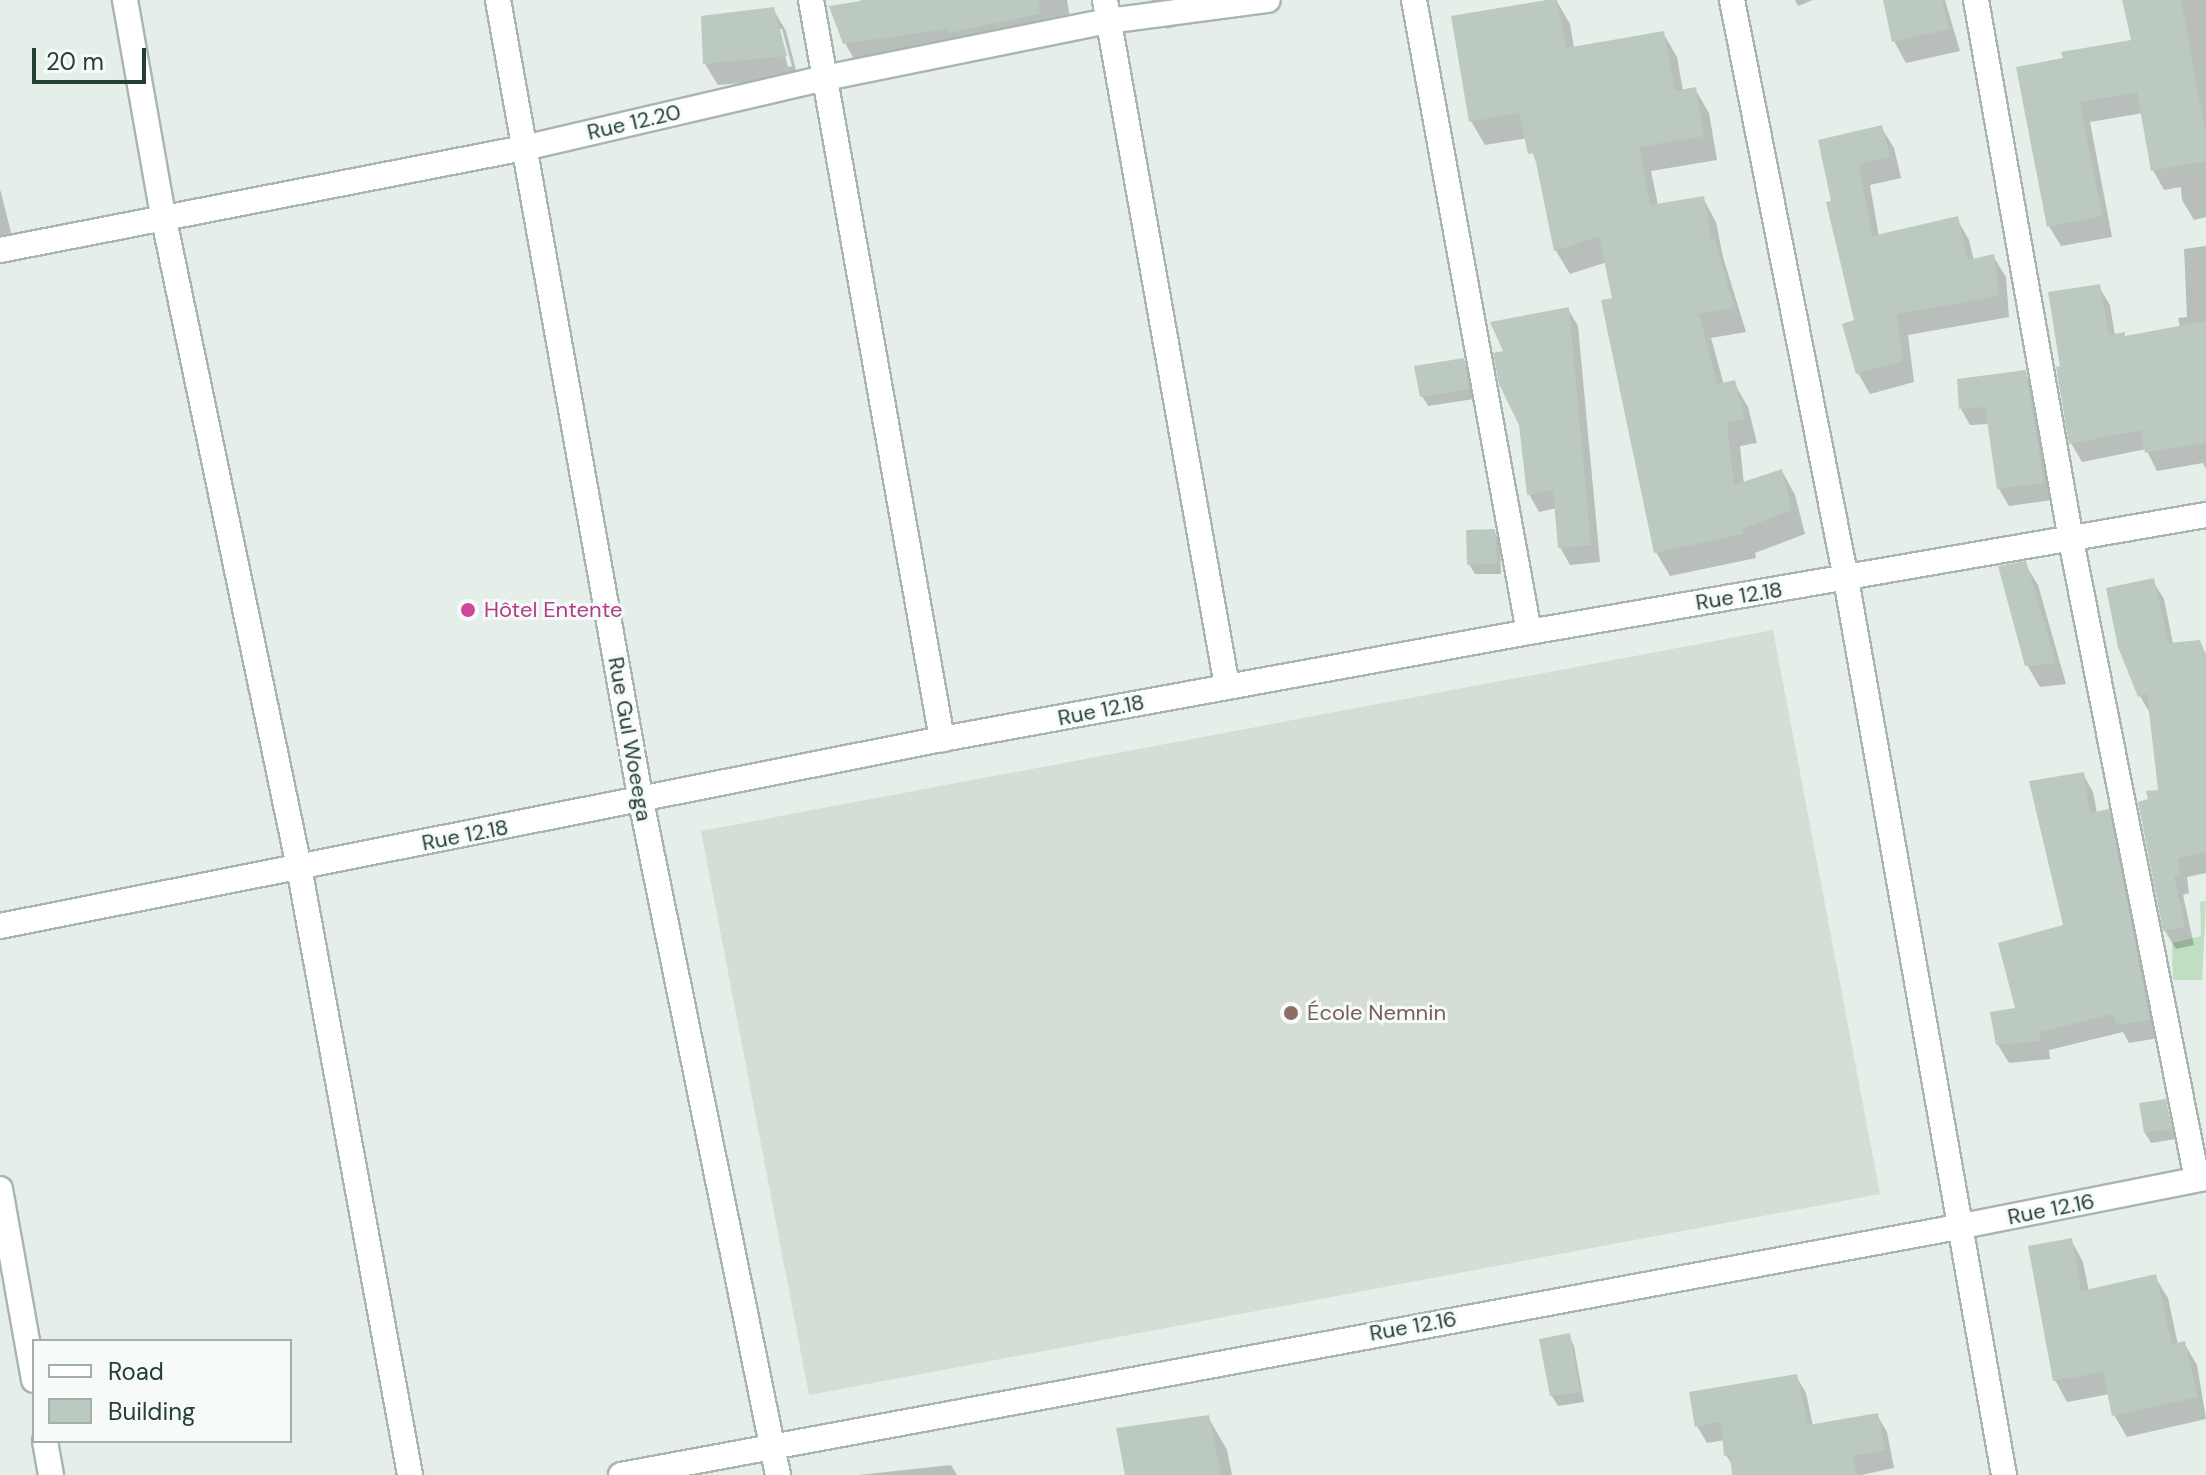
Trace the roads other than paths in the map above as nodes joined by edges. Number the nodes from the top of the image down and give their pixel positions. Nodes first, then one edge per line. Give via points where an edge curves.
1 (125, 0) edge
2 (498, 0) edge
3 (811, 0) edge
4 (1268, 0) edge
5 (1414, 0) edge
6 (1732, 0) edge
7 (1976, 0) edge
8 (1106, 10) edge
9 (825, 78) junction
10 (524, 148) junction
11 (163, 215) junction
12 (0, 250) edge
13 (2206, 515) edge
14 (2071, 540) junction
15 (1846, 579) junction
16 (1529, 632) junction
17 (1227, 686) junction
18 (942, 739) junction
19 (641, 801) junction
20 (299, 867) junction
21 (0, 926) edge
22 (2202, 1179) edge
23 (0, 1189) edge
24 (1958, 1227) junction
25 (32, 1369) edge
26 (45, 1443) edge
27 (773, 1447) junction
28 (51, 1475) edge
29 (410, 1475) edge
30 (621, 1475) edge
31 (778, 1475) edge
32 (2004, 1475) edge

1 - 11 street
2 - 10 street, Rue Gul Woeega
3 - 9 street
4 - 8 street, Rue 12.20
5 - 16 street
6 - 15 street
7 - 14 street
8 - 9 street, Rue 12.20
8 - 17 street
9 - 10 street, Rue 12.20
9 - 18 street
10 - 11 street, Rue 12.20
10 - 19 street, Rue Gul Woeega
11 - 12 street, Rue 12.20
11 - 20 street
13 - 14 street, Rue 12.18
14 - 15 street, Rue 12.18
14 - 22 street
15 - 16 street, Rue 12.18
15 - 24 street
16 - 17 street, Rue 12.18
17 - 18 street, Rue 12.18
18 - 19 street, Rue 12.18
19 - 20 street, Rue 12.18
19 - 27 street, Rue Gul Woeega
20 - 21 street, Rue 12.18
20 - 29 street
22 - 24 street, Rue 12.16
23 - 25 street
24 - 27 street, Rue 12.16
24 - 32 street
26 - 28 street
27 - 30 street, Rue 12.16
27 - 31 street, Rue Gul Woeega

